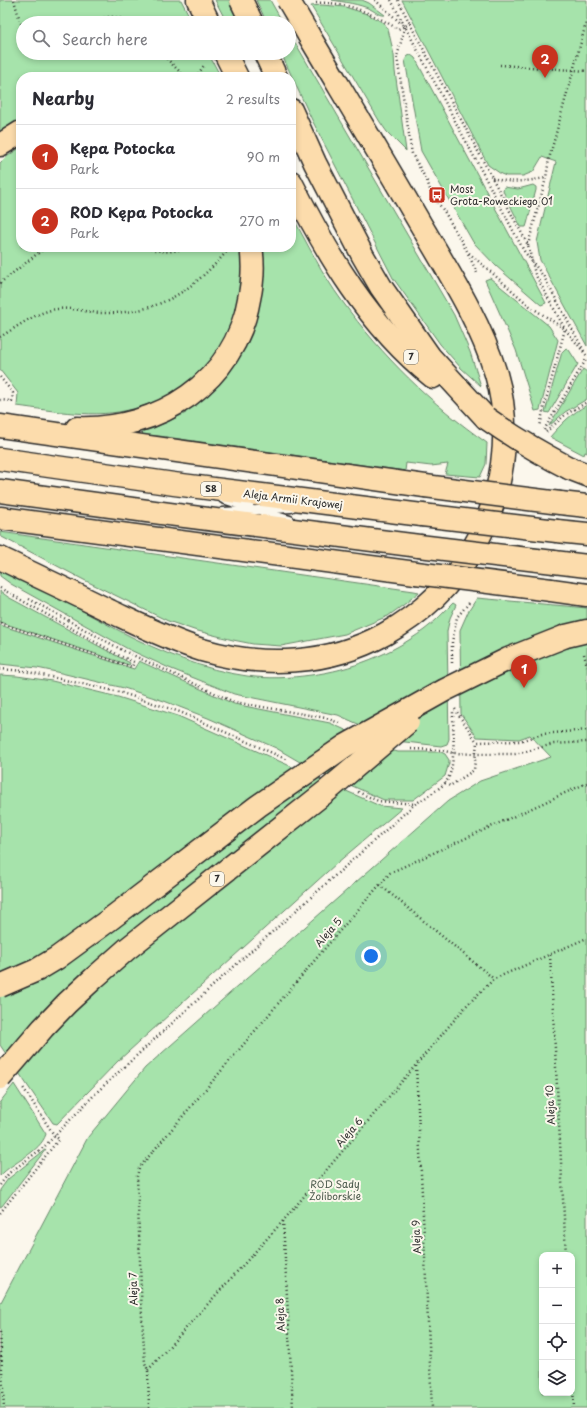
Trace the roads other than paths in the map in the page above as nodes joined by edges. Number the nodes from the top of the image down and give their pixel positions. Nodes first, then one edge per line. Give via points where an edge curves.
1 (198, 0) edge
2 (241, 0) edge
3 (288, 0) edge
4 (206, 16) edge
5 (249, 16) edge
6 (228, 60) edge
7 (268, 60) edge
8 (234, 72) edge
9 (274, 72) edge
10 (296, 121) edge
11 (16, 135) edge
12 (0, 145) edge
13 (296, 192) edge
14 (252, 252) edge
15 (486, 418) junction
16 (0, 425) edge
17 (0, 459) edge
18 (578, 472) edge
19 (174, 484) junction
20 (0, 491) edge
21 (346, 505) junction
22 (587, 506) edge
23 (256, 510) junction
24 (169, 514) junction
25 (0, 518) edge
26 (587, 534) edge
27 (340, 536) junction
28 (0, 558) edge
29 (587, 566) edge
30 (587, 595) edge
31 (587, 631) edge
32 (449, 698) junction
33 (0, 986) edge
34 (0, 1078) edge

1 - 4 highway
2 - 5 highway, bridge
3 - 28 highway, bridge via 472,316 496,375 504,431 503,463 495,498 477,543 459,570 435,598 401,626 349,650 293,662 235,658 181,642
6 - 8 highway
7 - 9 highway
10 - 15 highway via 315,163 381,288 430,357
11 - 12 highway
13 - 15 highway, 7 via 325,247 375,318 398,345 424,369
14 - 16 highway via 253,279 248,310 234,346 202,385 183,400 156,414 116,425 87,428
15 - 18 highway, 7, bridge via 535,451
16 - 22 highway, bridge via 425,486
17 - 19 highway, Aleja Armii Krajowej / S8
19 - 21 highway, Aleja Armii Krajowej / S8
19 - 23 lane
20 - 24 highway
21 - 23 lane
21 - 26 highway, Aleja Armii Krajowej / S8, bridge
23 - 24 lane
23 - 27 lane
24 - 27 highway
25 - 30 highway, bridge
27 - 29 highway, bridge
31 - 32 highway, 7, bridge via 566,636 508,659
32 - 33 highway, bridge via 346,746 258,806 57,958
32 - 34 highway, 7, bridge via 127,949 67,1003

